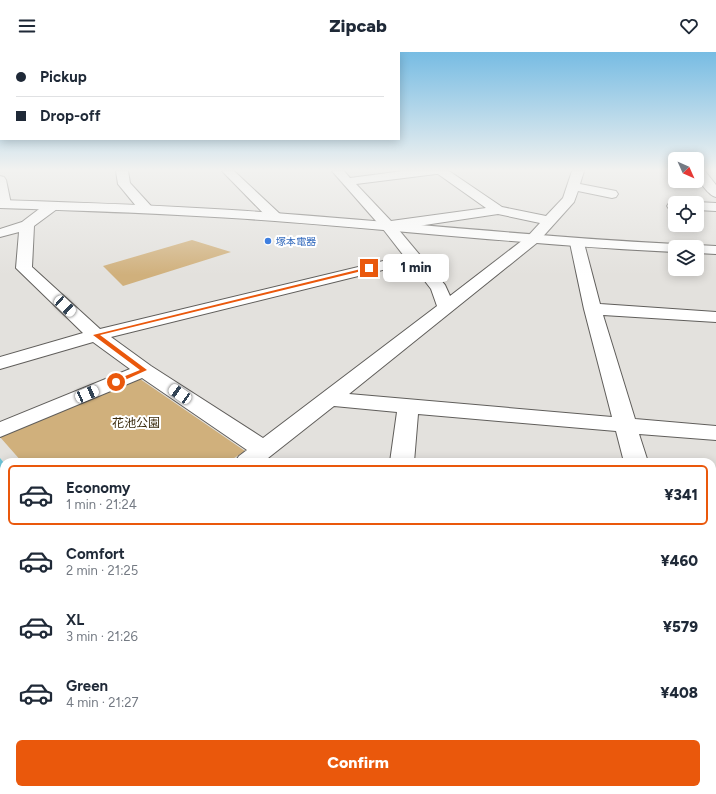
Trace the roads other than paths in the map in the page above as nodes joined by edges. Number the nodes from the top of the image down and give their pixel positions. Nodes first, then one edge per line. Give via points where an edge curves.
1 (43, 206) edge
2 (52, 206) junction
3 (143, 206) edge
4 (264, 206) edge
5 (369, 206) edge
6 (491, 206) edge
7 (564, 206) edge
8 (704, 206) edge
9 (716, 207) edge
10 (146, 209) junction
11 (498, 210) junction
12 (275, 216) junction
13 (549, 221) junction
14 (27, 225) junction
15 (388, 226) junction
16 (0, 233) edge
17 (533, 239) junction
18 (577, 243) junction
19 (668, 248) edge
20 (704, 249) edge
21 (716, 250) edge
22 (413, 258) junction
23 (446, 307) junction
24 (593, 309) junction
25 (716, 317) edge
26 (96, 335) junction
27 (0, 363) edge
28 (144, 370) junction
29 (330, 399) junction
30 (408, 406) junction
31 (626, 426) junction
32 (0, 430) edge
33 (716, 433) edge
34 (256, 456) edge
35 (402, 458) edge
36 (635, 458) edge

1 - 2 street
2 - 10 street
2 - 14 street
3 - 10 street
4 - 12 street
5 - 15 street
6 - 11 street
7 - 13 street
8 - 9 street
10 - 12 street
11 - 13 street
11 - 15 street
12 - 15 street
13 - 17 street
14 - 16 street
14 - 26 street via 24,268
15 - 17 street
15 - 22 street
17 - 18 street
17 - 23 street
18 - 19 street
18 - 24 street
20 - 21 street
22 - 23 street via 439,288
22 - 26 street
23 - 29 street
24 - 25 street
24 - 31 street
26 - 27 street
26 - 28 street
28 - 32 street
28 - 34 street
29 - 30 street
29 - 34 street
30 - 31 street
30 - 35 street
31 - 33 street
31 - 36 street

